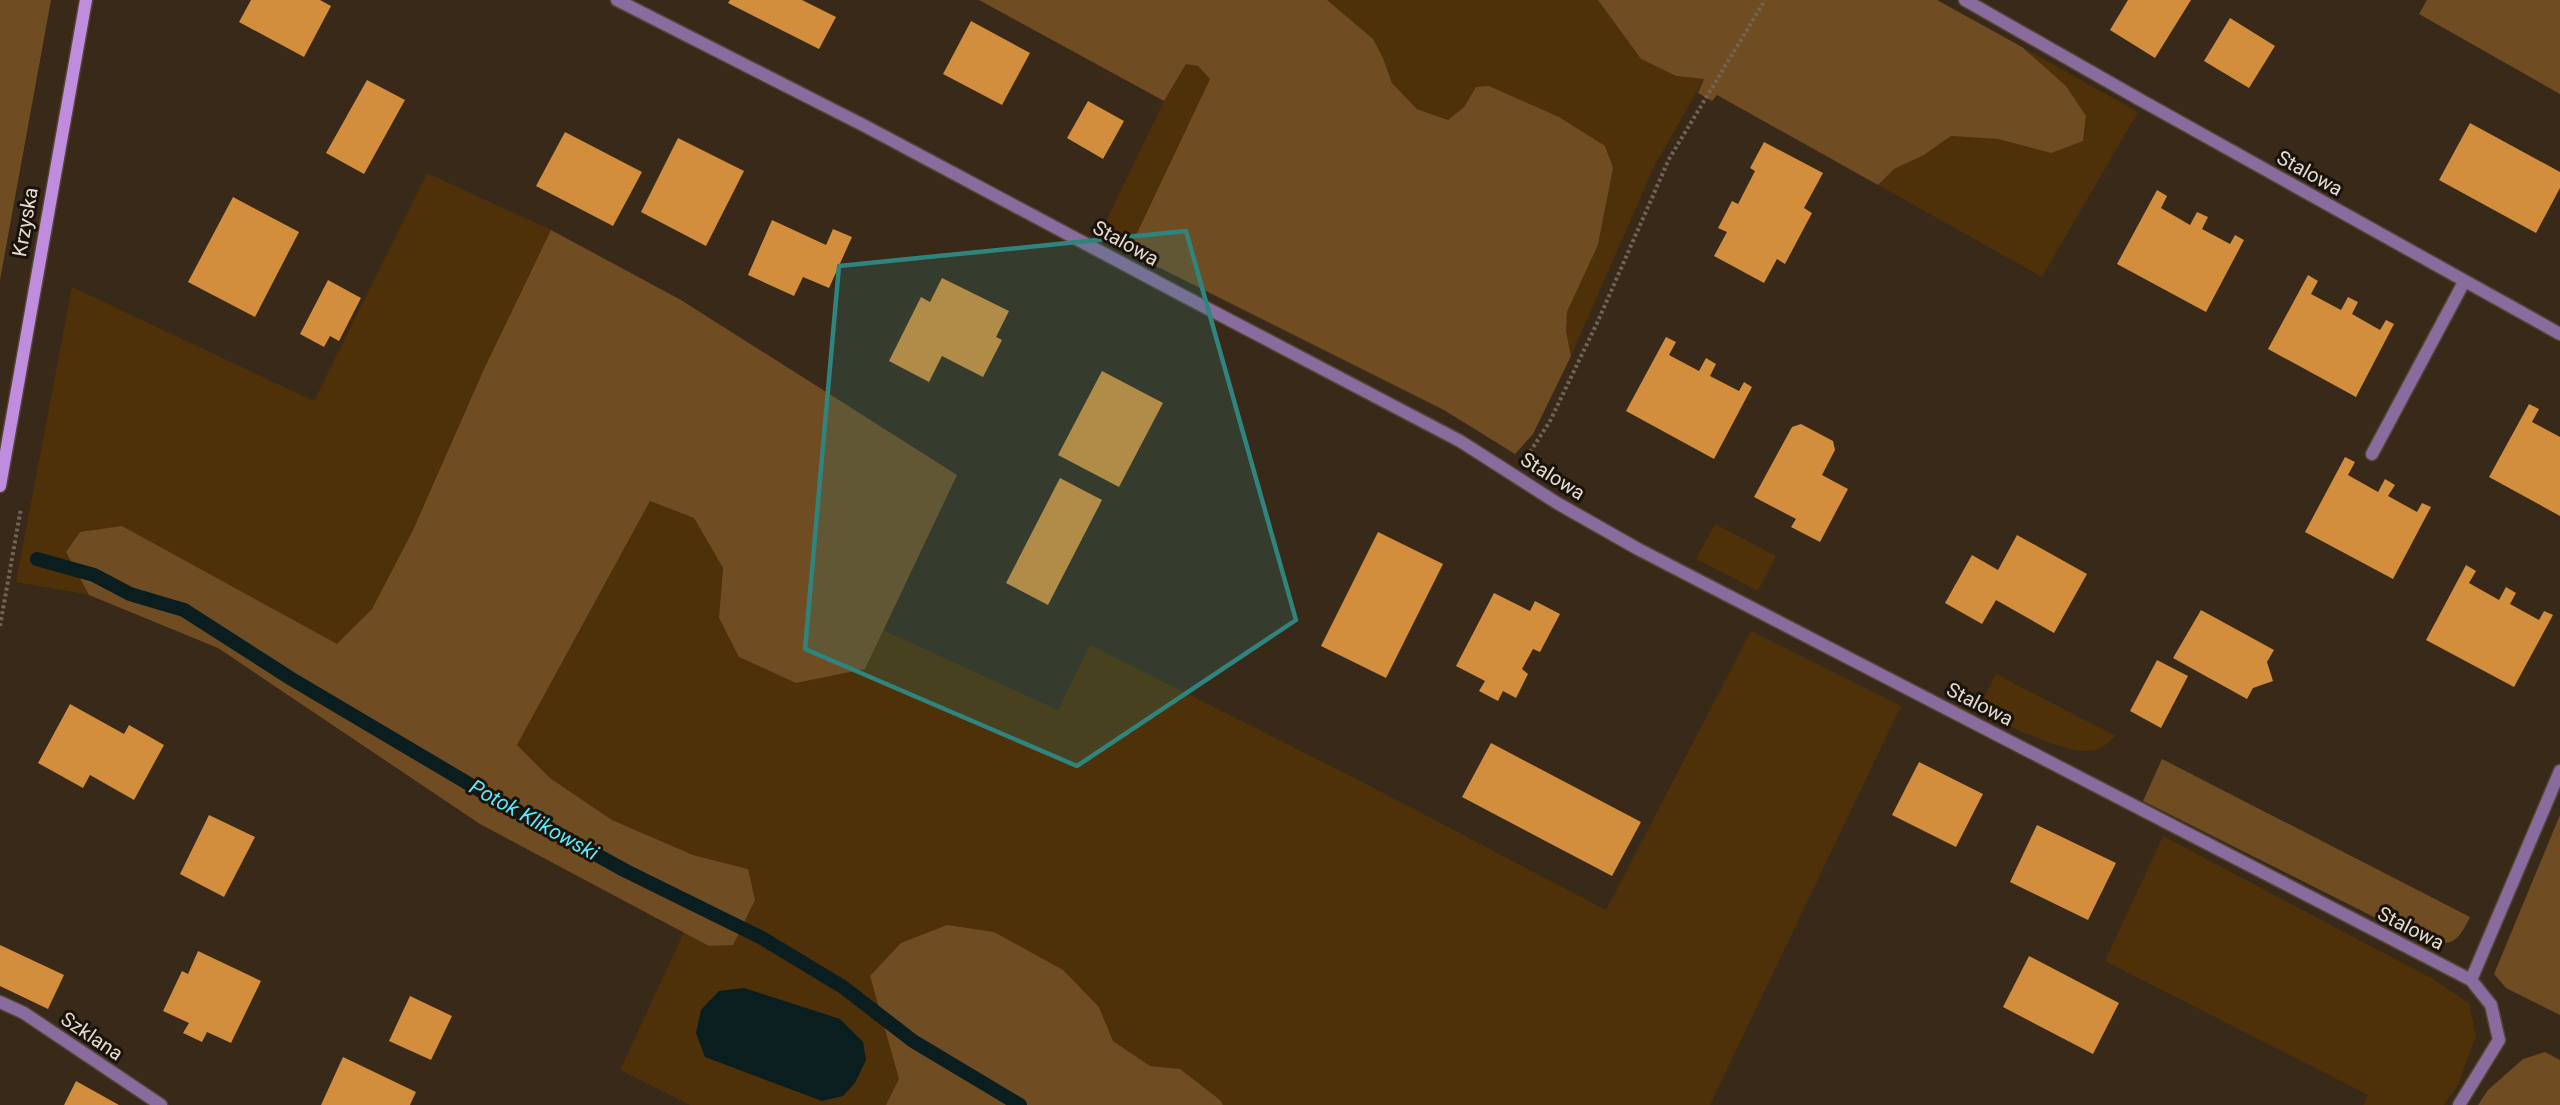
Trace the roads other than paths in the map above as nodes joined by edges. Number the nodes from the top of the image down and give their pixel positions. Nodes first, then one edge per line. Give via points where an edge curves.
1 (86, 0) edge
2 (617, 0) edge
3 (1965, 0) edge
4 (635, 4) edge
5 (2464, 282) junction
6 (2560, 334) edge
7 (2372, 454) dead end
8 (0, 486) edge
9 (2560, 771) edge
10 (2471, 980) junction
11 (0, 1002) edge
12 (161, 1105) edge
13 (2459, 1105) edge

1 - 8 street, Krzyska
2 - 4 street, Stalowa
3 - 5 street, Stalowa
4 - 10 street, Stalowa via 1460,441 1638,549
5 - 6 street, Stalowa
5 - 7 street
9 - 10 street
10 - 13 street, Stalowa via 2491,1005 2499,1040
11 - 12 street, Szklana via 24,1013

